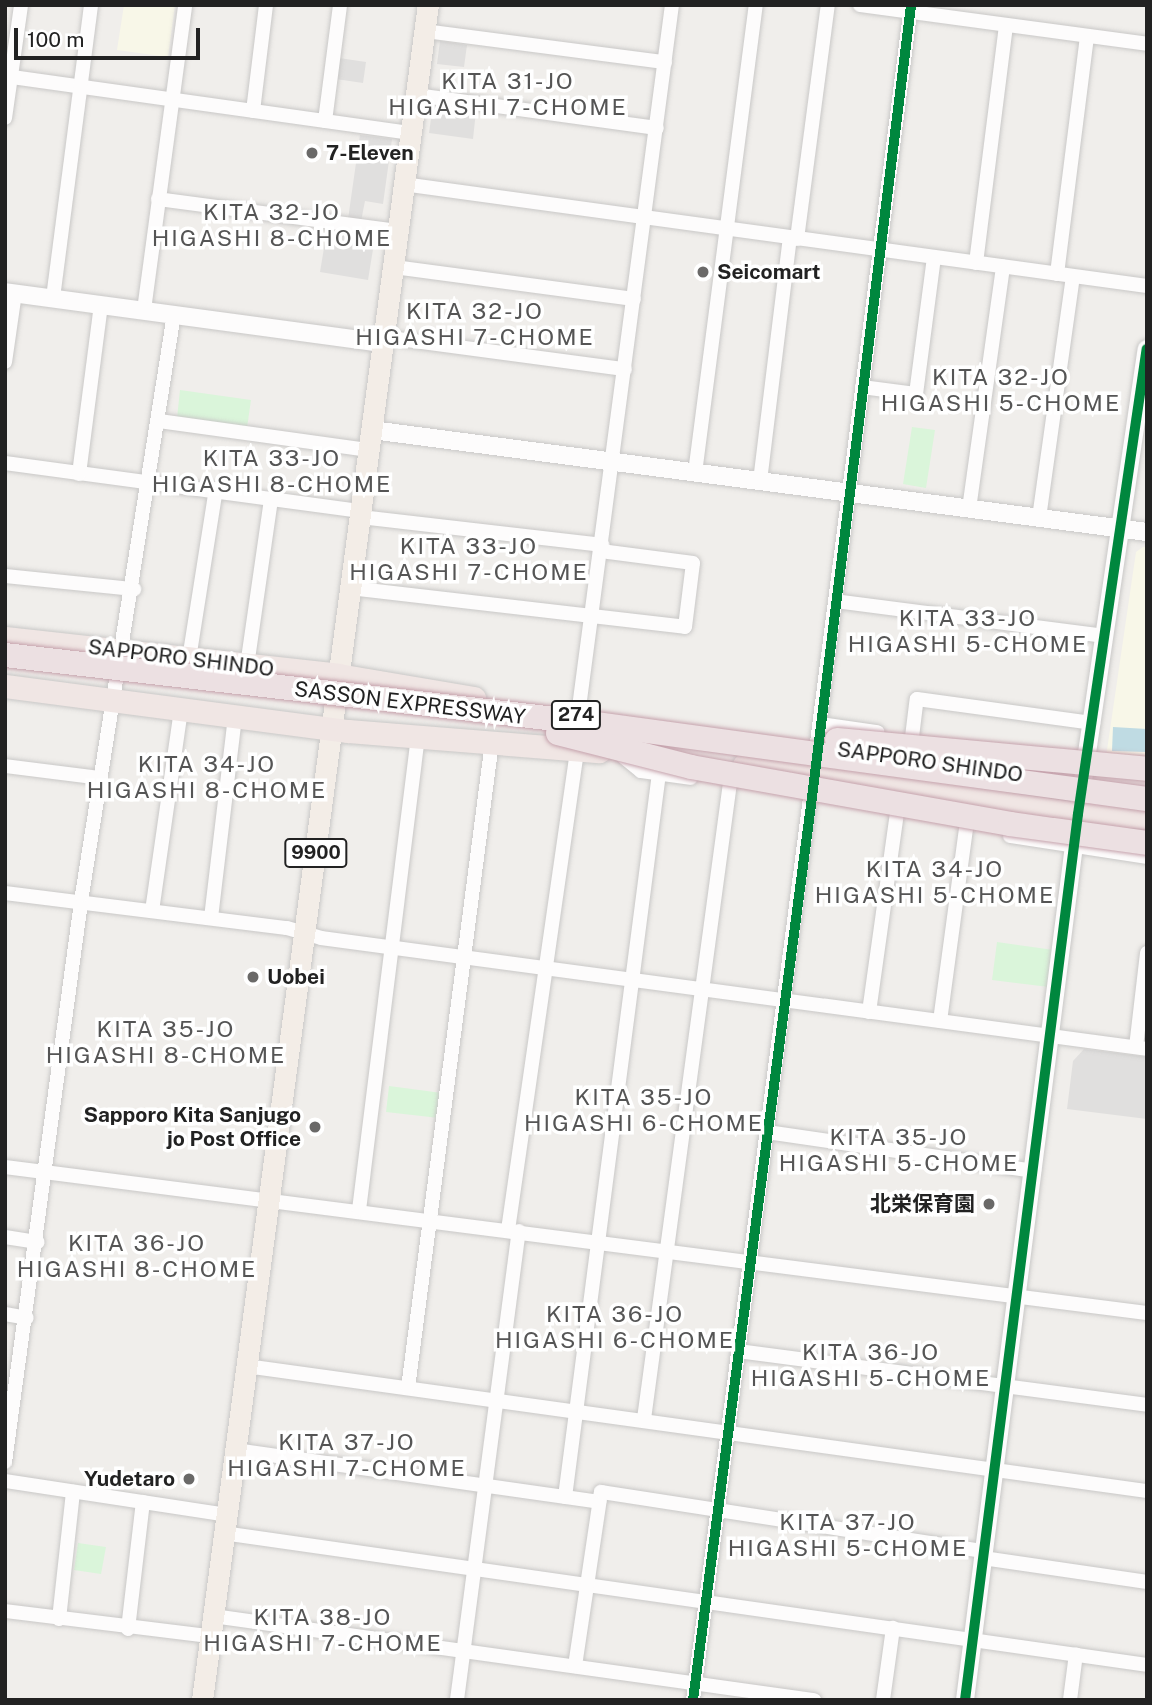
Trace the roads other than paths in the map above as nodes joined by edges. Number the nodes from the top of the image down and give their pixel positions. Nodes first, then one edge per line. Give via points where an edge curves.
1 (21, 5) edge
2 (91, 5) edge
3 (185, 5) edge
4 (266, 5) edge
5 (340, 5) edge
6 (428, 5) edge
7 (672, 5) edge
8 (756, 5) edge
9 (828, 5) edge
10 (860, 5) edge
11 (910, 9) edge
12 (1006, 25) junction
13 (425, 31) junction
14 (1087, 36) junction
15 (1147, 44) edge
16 (665, 62) junction
17 (8, 76) edge
18 (80, 87) junction
19 (416, 95) junction
20 (172, 100) junction
21 (253, 111) junction
22 (5, 118) edge
23 (325, 121) junction
24 (657, 128) junction
25 (411, 133) junction
26 (403, 184) junction
27 (158, 199) junction
28 (645, 218) junction
29 (726, 229) junction
30 (398, 231) junction
31 (794, 238) junction
32 (879, 250) junction
33 (934, 257) junction
34 (976, 263) junction
35 (1003, 266) junction
36 (394, 267) junction
37 (1057, 274) junction
38 (1073, 276) junction
39 (1147, 286) edge
40 (10, 293) edge
41 (53, 298) junction
42 (634, 299) junction
43 (101, 306) junction
44 (144, 310) junction
45 (174, 314) junction
46 (383, 340) junction
47 (1147, 349) edge
48 (5, 362) edge
49 (625, 369) junction
50 (862, 387) junction
51 (159, 421) junction
52 (371, 440) junction
53 (612, 462) junction
54 (5, 463) edge
55 (695, 473) junction
56 (79, 474) junction
57 (150, 481) junction
58 (760, 481) junction
59 (216, 489) junction
60 (849, 493) junction
61 (271, 499) junction
62 (969, 509) junction
63 (361, 514) junction
64 (1039, 518) junction
65 (1120, 529) junction
66 (1147, 533) edge
67 (602, 548) junction
68 (5, 576) edge
69 (350, 588) junction
70 (134, 589) junction
71 (835, 601) junction
72 (592, 615) junction
73 (1104, 636) junction
74 (5, 638) edge
75 (124, 650) junction
76 (5, 655) edge
77 (189, 659) junction
78 (247, 666) junction
79 (5, 672) edge
80 (338, 675) junction
81 (5, 686) edge
82 (112, 700) junction
83 (181, 709) junction
84 (486, 713) junction
85 (578, 715) junction
86 (234, 716) junction
87 (1093, 723) junction
88 (332, 729) junction
89 (558, 733) junction
90 (818, 735) junction
91 (418, 736) junction
92 (912, 737) junction
93 (492, 742) junction
94 (578, 749) junction
95 (617, 752) junction
96 (5, 766) edge
97 (1147, 769) edge
98 (659, 773) junction
99 (1043, 777) junction
100 (100, 778) junction
101 (730, 783) junction
102 (859, 783) junction
103 (1085, 784) junction
104 (812, 785) junction
105 (1147, 792) edge
106 (1147, 799) edge
107 (897, 814) junction
108 (1078, 814) junction
109 (1147, 815) edge
110 (966, 828) junction
111 (1147, 843) edge
112 (1074, 847) junction
113 (1147, 857) edge
114 (5, 893) edge
115 (81, 902) junction
116 (152, 911) junction
117 (211, 918) junction
118 (305, 933) junction
119 (393, 948) junction
120 (1147, 953) edge
121 (464, 958) junction
122 (546, 968) junction
123 (632, 980) junction
124 (703, 989) junction
125 (783, 1000) junction
126 (869, 1012) junction
127 (940, 1021) junction
128 (1052, 1036) junction
129 (1142, 1048) edge
130 (767, 1132) junction
131 (5, 1167) edge
132 (1034, 1171) junction
133 (48, 1172) junction
134 (268, 1199) junction
135 (359, 1210) junction
136 (430, 1219) junction
137 (513, 1230) junction
138 (5, 1237) edge
139 (599, 1241) junction
140 (37, 1242) junction
141 (667, 1250) junction
142 (750, 1260) junction
143 (1018, 1296) junction
144 (1147, 1313) edge
145 (5, 1314) edge
146 (27, 1318) junction
147 (738, 1351) junction
148 (246, 1366) junction
149 (1006, 1387) junction
150 (408, 1388) junction
151 (10, 1395) edge
152 (495, 1399) junction
153 (1147, 1405) edge
154 (577, 1410) junction
155 (645, 1419) junction
156 (728, 1430) junction
157 (235, 1450) junction
158 (5, 1462) edge
159 (995, 1469) junction
160 (5, 1481) edge
161 (485, 1486) junction
162 (1147, 1491) edge
163 (74, 1492) junction
164 (565, 1497) junction
165 (143, 1502) junction
166 (599, 1502) junction
167 (719, 1510) junction
168 (225, 1524) junction
169 (984, 1554) junction
170 (473, 1567) junction
171 (1147, 1582) edge
172 (587, 1584) junction
173 (706, 1601) junction
174 (5, 1611) edge
175 (58, 1619) junction
176 (211, 1626) junction
177 (893, 1628) junction
178 (128, 1629) junction
179 (973, 1640) junction
180 (463, 1651) junction
181 (1076, 1654) junction
182 (1147, 1665) edge
183 (575, 1666) junction
184 (695, 1684) junction
185 (202, 1700) edge
186 (457, 1700) edge
187 (693, 1700) edge
188 (814, 1700) edge
189 (883, 1700) edge
190 (965, 1700) edge
191 (1070, 1700) edge

1 - 17 street
2 - 18 street
3 - 20 street
4 - 21 street
5 - 23 street
6 - 13 main road, 9900
7 - 16 street
8 - 29 street
9 - 31 street
10 - 11 street
11 - 12 street
11 - 32 street
12 - 14 street
12 - 34 street
13 - 16 street
13 - 19 main road, 9900
14 - 15 street
14 - 37 street
16 - 24 street
17 - 18 street
17 - 22 street
18 - 20 street
18 - 41 street
19 - 24 street
19 - 25 main road, 9900
20 - 21 street
20 - 27 street
21 - 23 street
23 - 25 street
24 - 28 street
25 - 26 main road, 9900
26 - 28 street
26 - 30 main road, 9900
27 - 30 street
27 - 44 street
28 - 29 street
28 - 42 street
29 - 31 street
29 - 55 street
30 - 36 main road, 9900
31 - 32 street
31 - 58 street
32 - 33 street
32 - 50 street
33 - 34 street
33 - 50 street via 916,394
34 - 35 street
35 - 37 street
35 - 62 street
36 - 42 street
36 - 46 main road, 9900
37 - 38 street
38 - 39 street
38 - 64 street
40 - 41 street
40 - 48 street
41 - 43 street
42 - 49 street
43 - 44 street
43 - 56 street
44 - 45 street
45 - 46 street
45 - 51 street
46 - 49 street
46 - 52 main road, 9900
47 - 65 street
49 - 53 street
50 - 60 street
51 - 52 street
51 - 57 street
52 - 53 street
52 - 63 main road, 9900
53 - 55 street
53 - 67 street
54 - 56 street
55 - 58 street
56 - 57 street
57 - 59 street
57 - 70 street
58 - 60 street
59 - 61 street
59 - 77 street
60 - 62 street
60 - 71 street
61 - 63 street
61 - 78 street
62 - 64 street
63 - 67 street
63 - 69 main road, 9900
64 - 65 street
65 - 66 street
65 - 73 street
67 - 72 street
67 - 72 street via 693,563 685,627
68 - 70 street
69 - 72 street
69 - 80 main road, 9900
70 - 75 street
71 - 73 street
71 - 90 street
72 - 85 street
73 - 87 street
74 - 75 highway, SAPPORO SHINDO / 274
75 - 77 highway, SAPPORO SHINDO / 274
75 - 82 street
76 - 84 highway, SASSON EXPRESSWAY, bridge
77 - 78 highway, SAPPORO SHINDO / 274
78 - 80 highway, SAPPORO SHINDO / 274
79 - 89 highway, SASSON EXPRESSWAY
80 - 85 highway, SAPPORO SHINDO / 274
80 - 88 main road, 9900
81 - 82 highway, SAPPORO SHINDO / 274
82 - 83 highway, SAPPORO SHINDO / 274
82 - 100 street
83 - 86 highway, SAPPORO SHINDO / 274
83 - 116 street
84 - 97 highway, bridge via 666,721 1016,760
84 - 106 highway, SASSON EXPRESSWAY, bridge
85 - 90 highway, SAPPORO SHINDO / 274
86 - 88 highway, SAPPORO SHINDO / 274
86 - 117 street
87 - 92 street via 917,699
87 - 103 street
88 - 91 highway, SAPPORO SHINDO / 274
88 - 118 main road, 9900
89 - 109 highway, SASSON EXPRESSWAY, bridge
89 - 111 highway, bridge via 691,768
90 - 92 street
90 - 99 highway, SAPPORO SHINDO / 274
90 - 104 street
91 - 93 highway, SAPPORO SHINDO / 274
91 - 119 street
92 - 99 street via 1026,753
93 - 94 highway, SAPPORO SHINDO / 274
93 - 121 street
94 - 95 highway, SAPPORO SHINDO / 274
94 - 122 street
95 - 98 street via 641,771
95 - 104 highway, SAPPORO SHINDO / 274 via 715,760
96 - 100 street
98 - 101 street
98 - 123 street
99 - 103 highway, SAPPORO SHINDO / 274
100 - 115 street
101 - 104 street
101 - 124 street
102 - 104 highway, SAPPORO SHINDO / 274
102 - 107 street
102 - 108 highway, SAPPORO SHINDO / 274
103 - 105 highway, SAPPORO SHINDO / 274
103 - 108 street
104 - 125 street
107 - 110 street
107 - 126 street
108 - 109 highway, SAPPORO SHINDO / 274
108 - 112 street
110 - 112 street
110 - 127 street
112 - 113 street
112 - 128 street
114 - 115 street
115 - 116 street
115 - 133 street
116 - 117 street
117 - 118 street
118 - 119 street
118 - 134 main road, 9900
119 - 121 street
119 - 135 street
120 - 129 street
121 - 122 street
121 - 136 street
122 - 123 street
122 - 137 street
123 - 124 street
123 - 139 street
124 - 125 street
124 - 141 street
125 - 126 street
125 - 130 street
126 - 127 street
127 - 128 street
128 - 129 street
128 - 132 street
130 - 132 street
130 - 142 street
131 - 133 street
132 - 143 street
133 - 134 street
133 - 140 street
134 - 135 street
134 - 148 main road, 9900
135 - 136 street
136 - 137 street
136 - 150 street
137 - 139 street
137 - 152 street
138 - 140 street
139 - 141 street
139 - 154 street
140 - 146 street
141 - 142 street
141 - 155 street
142 - 143 street
142 - 147 street
143 - 144 street
143 - 149 street
145 - 146 street
146 - 151 street
147 - 149 street
147 - 156 street
148 - 150 street
148 - 157 main road, 9900
149 - 153 street
149 - 159 street
150 - 152 street
151 - 158 street
152 - 154 street
152 - 161 street
154 - 155 street
154 - 164 street
155 - 156 street
156 - 159 street
156 - 167 street
157 - 161 street
157 - 168 main road, 9900
159 - 162 street
159 - 169 street
160 - 163 street
161 - 164 street
161 - 170 street
163 - 165 street
163 - 175 street
164 - 166 street
165 - 168 street
165 - 178 street
166 - 167 street via 601,1492
166 - 172 street
167 - 169 street
167 - 173 street
168 - 170 street
168 - 176 main road, 9900
169 - 171 street
169 - 179 street
170 - 172 street
170 - 180 street
172 - 173 street
172 - 183 street
173 - 177 street
173 - 184 street
174 - 175 street
175 - 178 street
176 - 178 street
176 - 180 street
176 - 185 main road, 9900
177 - 179 street
177 - 189 street
179 - 181 street
179 - 190 street
180 - 183 street
180 - 186 street
181 - 182 street
181 - 191 street
183 - 184 street
184 - 187 street
184 - 188 street

